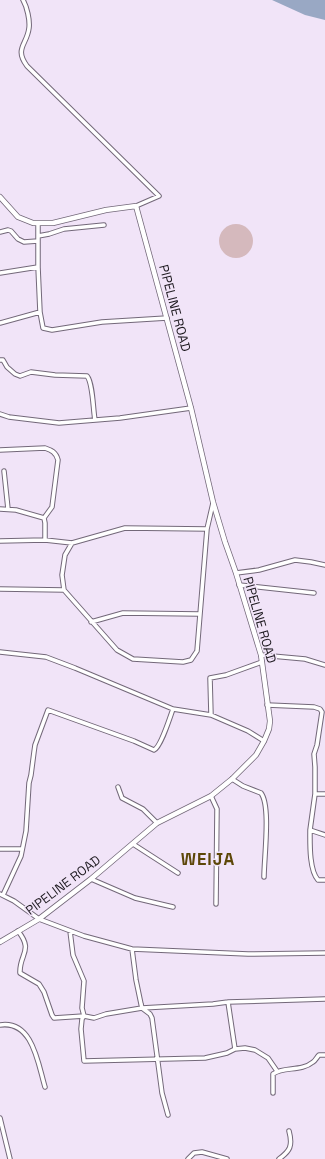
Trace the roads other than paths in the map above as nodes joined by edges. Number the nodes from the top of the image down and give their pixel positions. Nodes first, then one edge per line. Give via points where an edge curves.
1 (23, 0) edge
2 (0, 197) edge
3 (136, 206) junction
4 (38, 223) junction
5 (104, 225) dead end
6 (0, 232) edge
7 (38, 236) junction
8 (38, 241) junction
9 (38, 267) junction
10 (0, 272) edge
11 (40, 312) junction
12 (166, 318) junction
13 (0, 323) edge
14 (0, 360) edge
15 (191, 408) junction
16 (0, 414) edge
17 (95, 420) junction
18 (0, 450) edge
19 (4, 471) dead end
20 (213, 502) junction
21 (0, 508) edge
22 (8, 509) junction
23 (44, 518) junction
24 (207, 529) junction
25 (45, 540) junction
26 (0, 541) edge
27 (72, 543) junction
28 (325, 565) edge
29 (236, 573) junction
30 (239, 585) junction
31 (0, 589) edge
32 (64, 590) junction
33 (314, 593) dead end
34 (199, 614) junction
35 (91, 622) junction
36 (0, 652) edge
37 (261, 655) junction
38 (262, 662) junction
39 (325, 665) edge
40 (267, 705) junction
41 (173, 709) junction
42 (211, 715) junction
43 (323, 719) edge
44 (264, 741) junction
45 (232, 779) junction
46 (118, 787) dead end
47 (315, 794) junction
48 (325, 794) edge
49 (211, 796) junction
50 (157, 823) junction
51 (310, 830) junction
52 (325, 834) edge
53 (133, 844) junction
54 (0, 849) edge
55 (22, 850) junction
56 (178, 873) dead end
57 (264, 877) dead end
58 (91, 879) junction
59 (325, 880) edge
60 (1, 895) edge
61 (216, 904) dead end
62 (173, 907) dead end
63 (39, 919) junction
64 (18, 931) junction
65 (70, 931) junction
66 (0, 942) edge
67 (132, 949) junction
68 (325, 953) edge
69 (325, 999) edge
70 (228, 1002) junction
71 (142, 1008) junction
72 (84, 1016) junction
73 (0, 1024) edge
74 (235, 1049) junction
75 (325, 1055) edge
76 (158, 1059) junction
77 (277, 1071) junction
78 (46, 1087) dead end
79 (274, 1093) dead end
80 (168, 1115) dead end
81 (0, 1118) edge
82 (289, 1132) dead end
83 (10, 1159) edge
84 (188, 1159) edge
85 (227, 1159) edge
86 (279, 1159) edge

1 - 3 street via 29,18 29,28 22,45 22,59 159,196
2 - 4 street via 18,217
3 - 4 street via 106,210 53,223
3 - 12 street, PIPELINE ROAD
4 - 7 street
5 - 7 street via 64,229
6 - 8 street via 11,231 24,242
7 - 8 street
8 - 9 street
9 - 10 street
9 - 11 street
11 - 12 street via 43,328 52,330 102,322
11 - 13 street
12 - 15 street, PIPELINE ROAD
14 - 17 street via 3,360 14,374 20,376 31,372 87,376
15 - 17 street
15 - 20 street, PIPELINE ROAD
16 - 17 street via 53,423
18 - 23 street via 45,448 52,450 57,456 52,507
19 - 22 street
20 - 24 street
20 - 29 street, PIPELINE ROAD
21 - 22 street
22 - 23 street
23 - 25 street
24 - 27 street via 125,528
24 - 34 street
25 - 26 street
25 - 27 street
27 - 32 street via 65,555 62,575
28 - 29 street via 295,560 259,570
29 - 30 street, PIPELINE ROAD
30 - 33 street
30 - 37 street, PIPELINE ROAD
31 - 32 street
32 - 35 street
34 - 35 street via 123,613
34 - 35 street via 197,651 191,660 183,662 133,659 117,650
36 - 41 street via 46,657
37 - 38 street, PIPELINE ROAD
37 - 39 street via 305,659
38 - 40 street, PIPELINE ROAD
38 - 42 street via 210,678
40 - 43 street via 314,707 320,709
40 - 44 street, PIPELINE ROAD via 270,722
41 - 42 street
41 - 55 street via 168,726 157,749 154,750 48,710 35,745
42 - 44 street
43 - 47 street via 314,754
44 - 45 street, PIPELINE ROAD via 256,755
45 - 49 street, PIPELINE ROAD
45 - 57 street via 261,793 264,798
46 - 50 street via 122,798 143,809
47 - 48 street
47 - 51 street
49 - 50 street, PIPELINE ROAD
49 - 61 street via 217,809
50 - 53 street, PIPELINE ROAD
51 - 52 street
51 - 59 street via 315,877 318,880
53 - 56 street
53 - 58 street, PIPELINE ROAD
54 - 55 street
55 - 60 street
58 - 62 street via 135,898
58 - 63 street, PIPELINE ROAD
60 - 63 street
63 - 64 street, PIPELINE ROAD
63 - 65 street
64 - 66 street, PIPELINE ROAD
64 - 72 street via 26,944 20,973 39,984 52,1016
65 - 67 street
65 - 72 street via 73,955 84,981
67 - 68 street via 248,954
67 - 71 street
69 - 70 street
70 - 71 street
70 - 74 street
71 - 72 street via 94,1018
71 - 76 street via 152,1018
72 - 76 street via 81,1029 84,1061
73 - 78 street via 17,1026 27,1036
74 - 76 street via 205,1058
74 - 77 street via 255,1050 268,1058
75 - 77 street via 319,1055 306,1066
76 - 80 street via 162,1093
77 - 79 street via 273,1074
81 - 83 street
82 - 86 street via 290,1148
84 - 85 street via 194,1153 202,1152

